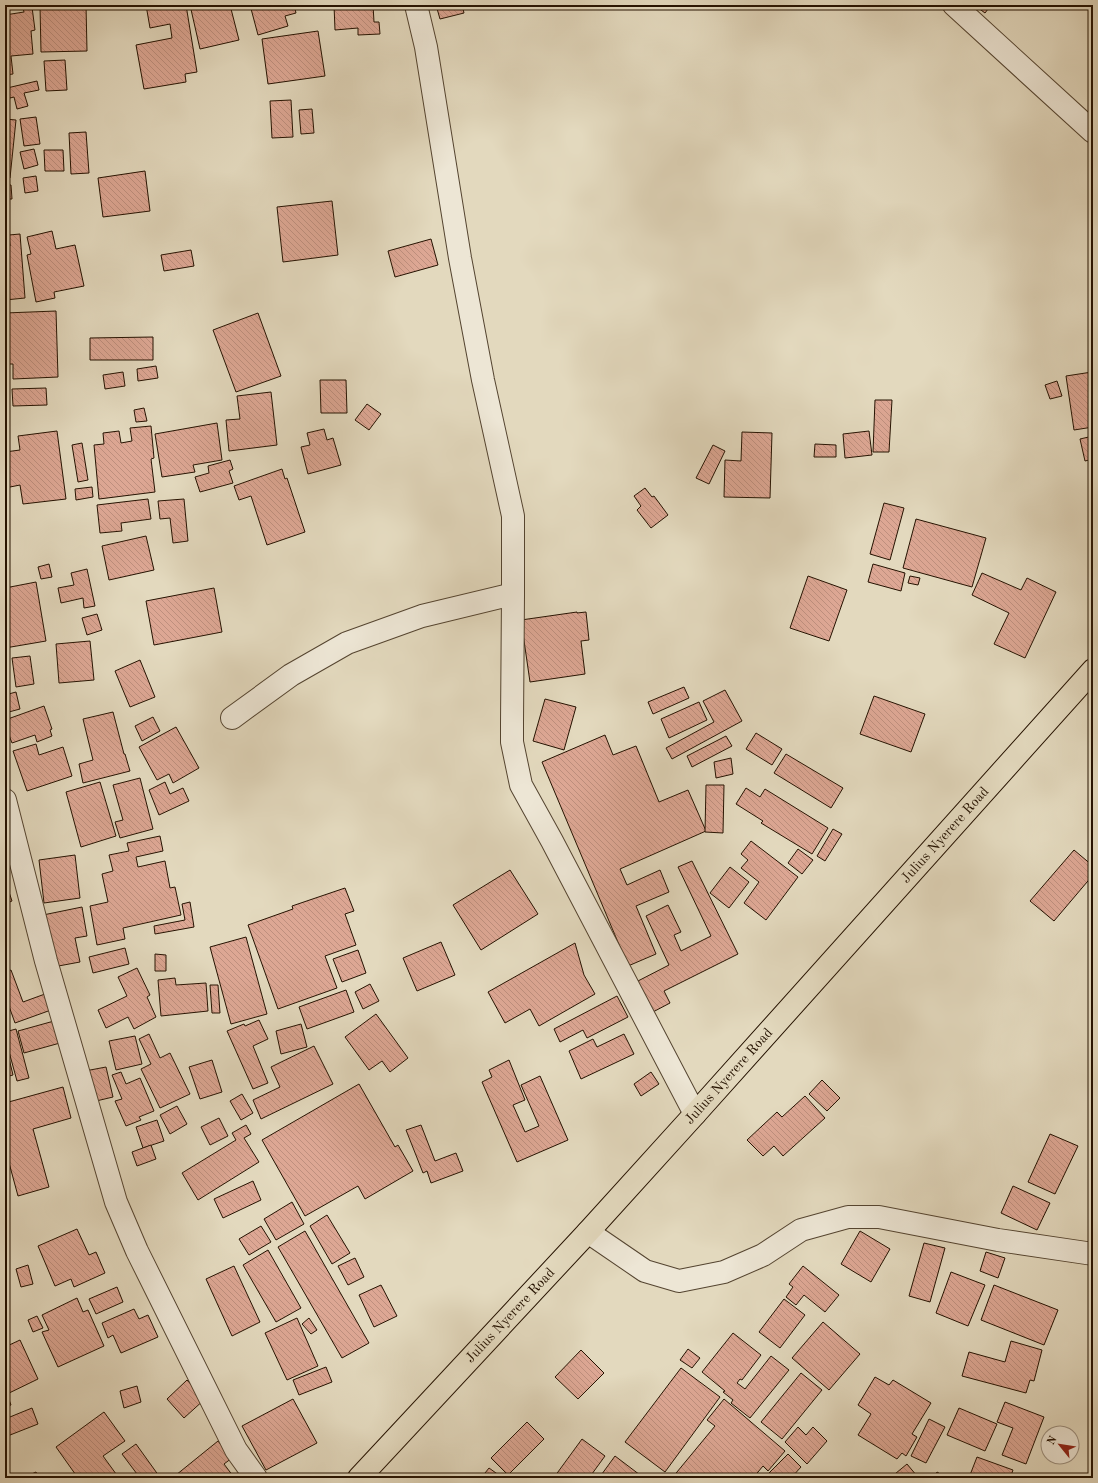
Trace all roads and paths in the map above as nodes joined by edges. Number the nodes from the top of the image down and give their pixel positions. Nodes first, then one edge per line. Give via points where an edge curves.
1 (416, 5) edge
2 (954, 5) edge
3 (1093, 132) edge
4 (513, 594) junction
5 (1093, 670) edge
6 (232, 718) dead end
7 (5, 800) edge
8 (695, 1114) junction
9 (588, 1232) junction
10 (1093, 1254) edge
11 (256, 1478) edge
12 (359, 1478) edge

1 - 4 street via 426,48 481,372 513,516
2 - 3 street
4 - 6 street via 422,616 346,643 291,675
4 - 8 street via 512,742 521,785
5 - 8 highway, Julius Nyerere Road
7 - 11 street via 46,961 116,1202 137,1251 233,1443
8 - 9 highway, Julius Nyerere Road
9 - 10 street via 645,1271 679,1281 724,1272 763,1255 800,1230 848,1217 879,1217 998,1240
9 - 12 highway, Julius Nyerere Road

